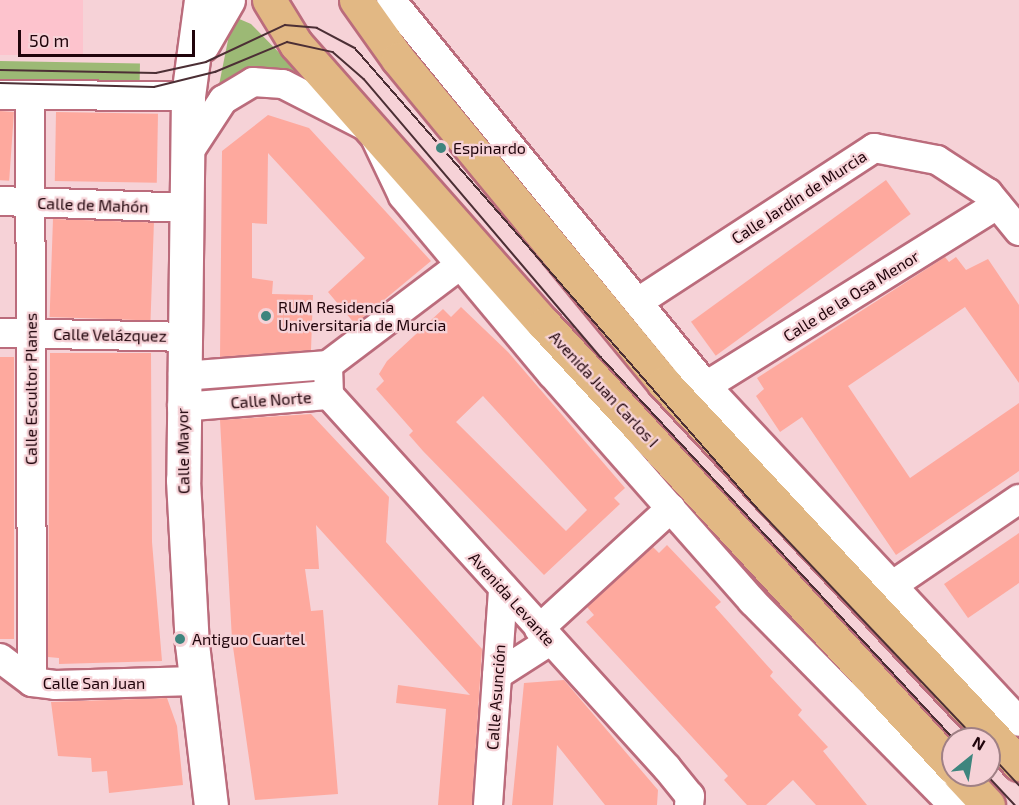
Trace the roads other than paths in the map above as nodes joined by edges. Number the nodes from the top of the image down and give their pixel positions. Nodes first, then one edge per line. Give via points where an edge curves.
1 (201, 0) edge
2 (228, 0) edge
3 (269, 0) edge
4 (288, 0) edge
5 (356, 0) edge
6 (391, 0) edge
7 (0, 95) edge
8 (30, 95) junction
9 (188, 96) junction
10 (320, 103) junction
11 (371, 129) junction
12 (187, 155) junction
13 (403, 196) junction
14 (0, 201) edge
15 (31, 203) junction
16 (997, 205) junction
17 (187, 208) junction
18 (1019, 231) edge
19 (459, 266) junction
20 (638, 302) junction
21 (0, 333) edge
22 (31, 333) junction
23 (184, 337) junction
24 (328, 365) junction
25 (706, 386) junction
26 (183, 392) junction
27 (329, 396) junction
28 (1019, 499) edge
29 (671, 508) junction
30 (890, 587) junction
31 (503, 588) junction
32 (544, 635) junction
33 (0, 658) edge
34 (497, 675) junction
35 (195, 681) junction
36 (32, 682) junction
37 (1019, 722) edge
38 (941, 754) edge
39 (1019, 765) edge
40 (971, 787) edge
41 (211, 805) edge
42 (488, 805) edge
43 (689, 805) edge
44 (953, 805) edge
45 (988, 805) edge

1 - 9 main road
2 - 9 main road via 201,48
3 - 4 main road
3 - 11 main road, Avenida Juan Carlos I via 296,44
5 - 39 main road via 398,59 664,383
6 - 20 street
7 - 8 street
8 - 9 street
8 - 15 street, Calle Escultor Planes
9 - 12 main road, Calle Mayor
10 - 11 street
10 - 12 street via 284,84 253,82 223,100
10 - 13 street
11 - 13 street
11 - 38 main road, Avenida Juan Carlos I
12 - 17 main road, Calle Mayor
13 - 19 street
14 - 15 street, Calle de Mahón
15 - 17 street, Calle de Mahón
15 - 22 street, Calle Escultor Planes
16 - 18 street, Calle Jardín de Murcia
16 - 20 street, Calle Jardín de Murcia via 937,160 874,148
16 - 25 street, Calle de la Osa Menor
17 - 23 main road, Calle Mayor
19 - 24 street
19 - 29 street
20 - 25 street
21 - 22 street, Calle Velázquez
22 - 23 street, Calle Velázquez
22 - 36 street, Calle Escultor Planes
23 - 26 main road, Calle Mayor
24 - 26 street, Calle Norte
24 - 27 street, Calle Norte
25 - 30 street
26 - 27 street, Calle Norte
26 - 35 main road, Calle Mayor
27 - 31 street, Avenida Levante
28 - 30 street
29 - 32 street
29 - 44 street via 752,601
30 - 37 street
31 - 32 street, Avenida Levante
31 - 34 street, Calle Asunción
32 - 34 street
32 - 43 street, Avenida Levante via 667,768 690,796
33 - 36 street, Calle San Juan
34 - 42 street, Calle Asunción
35 - 36 street, Calle San Juan
35 - 41 main road, Calle Mayor
40 - 45 main road

